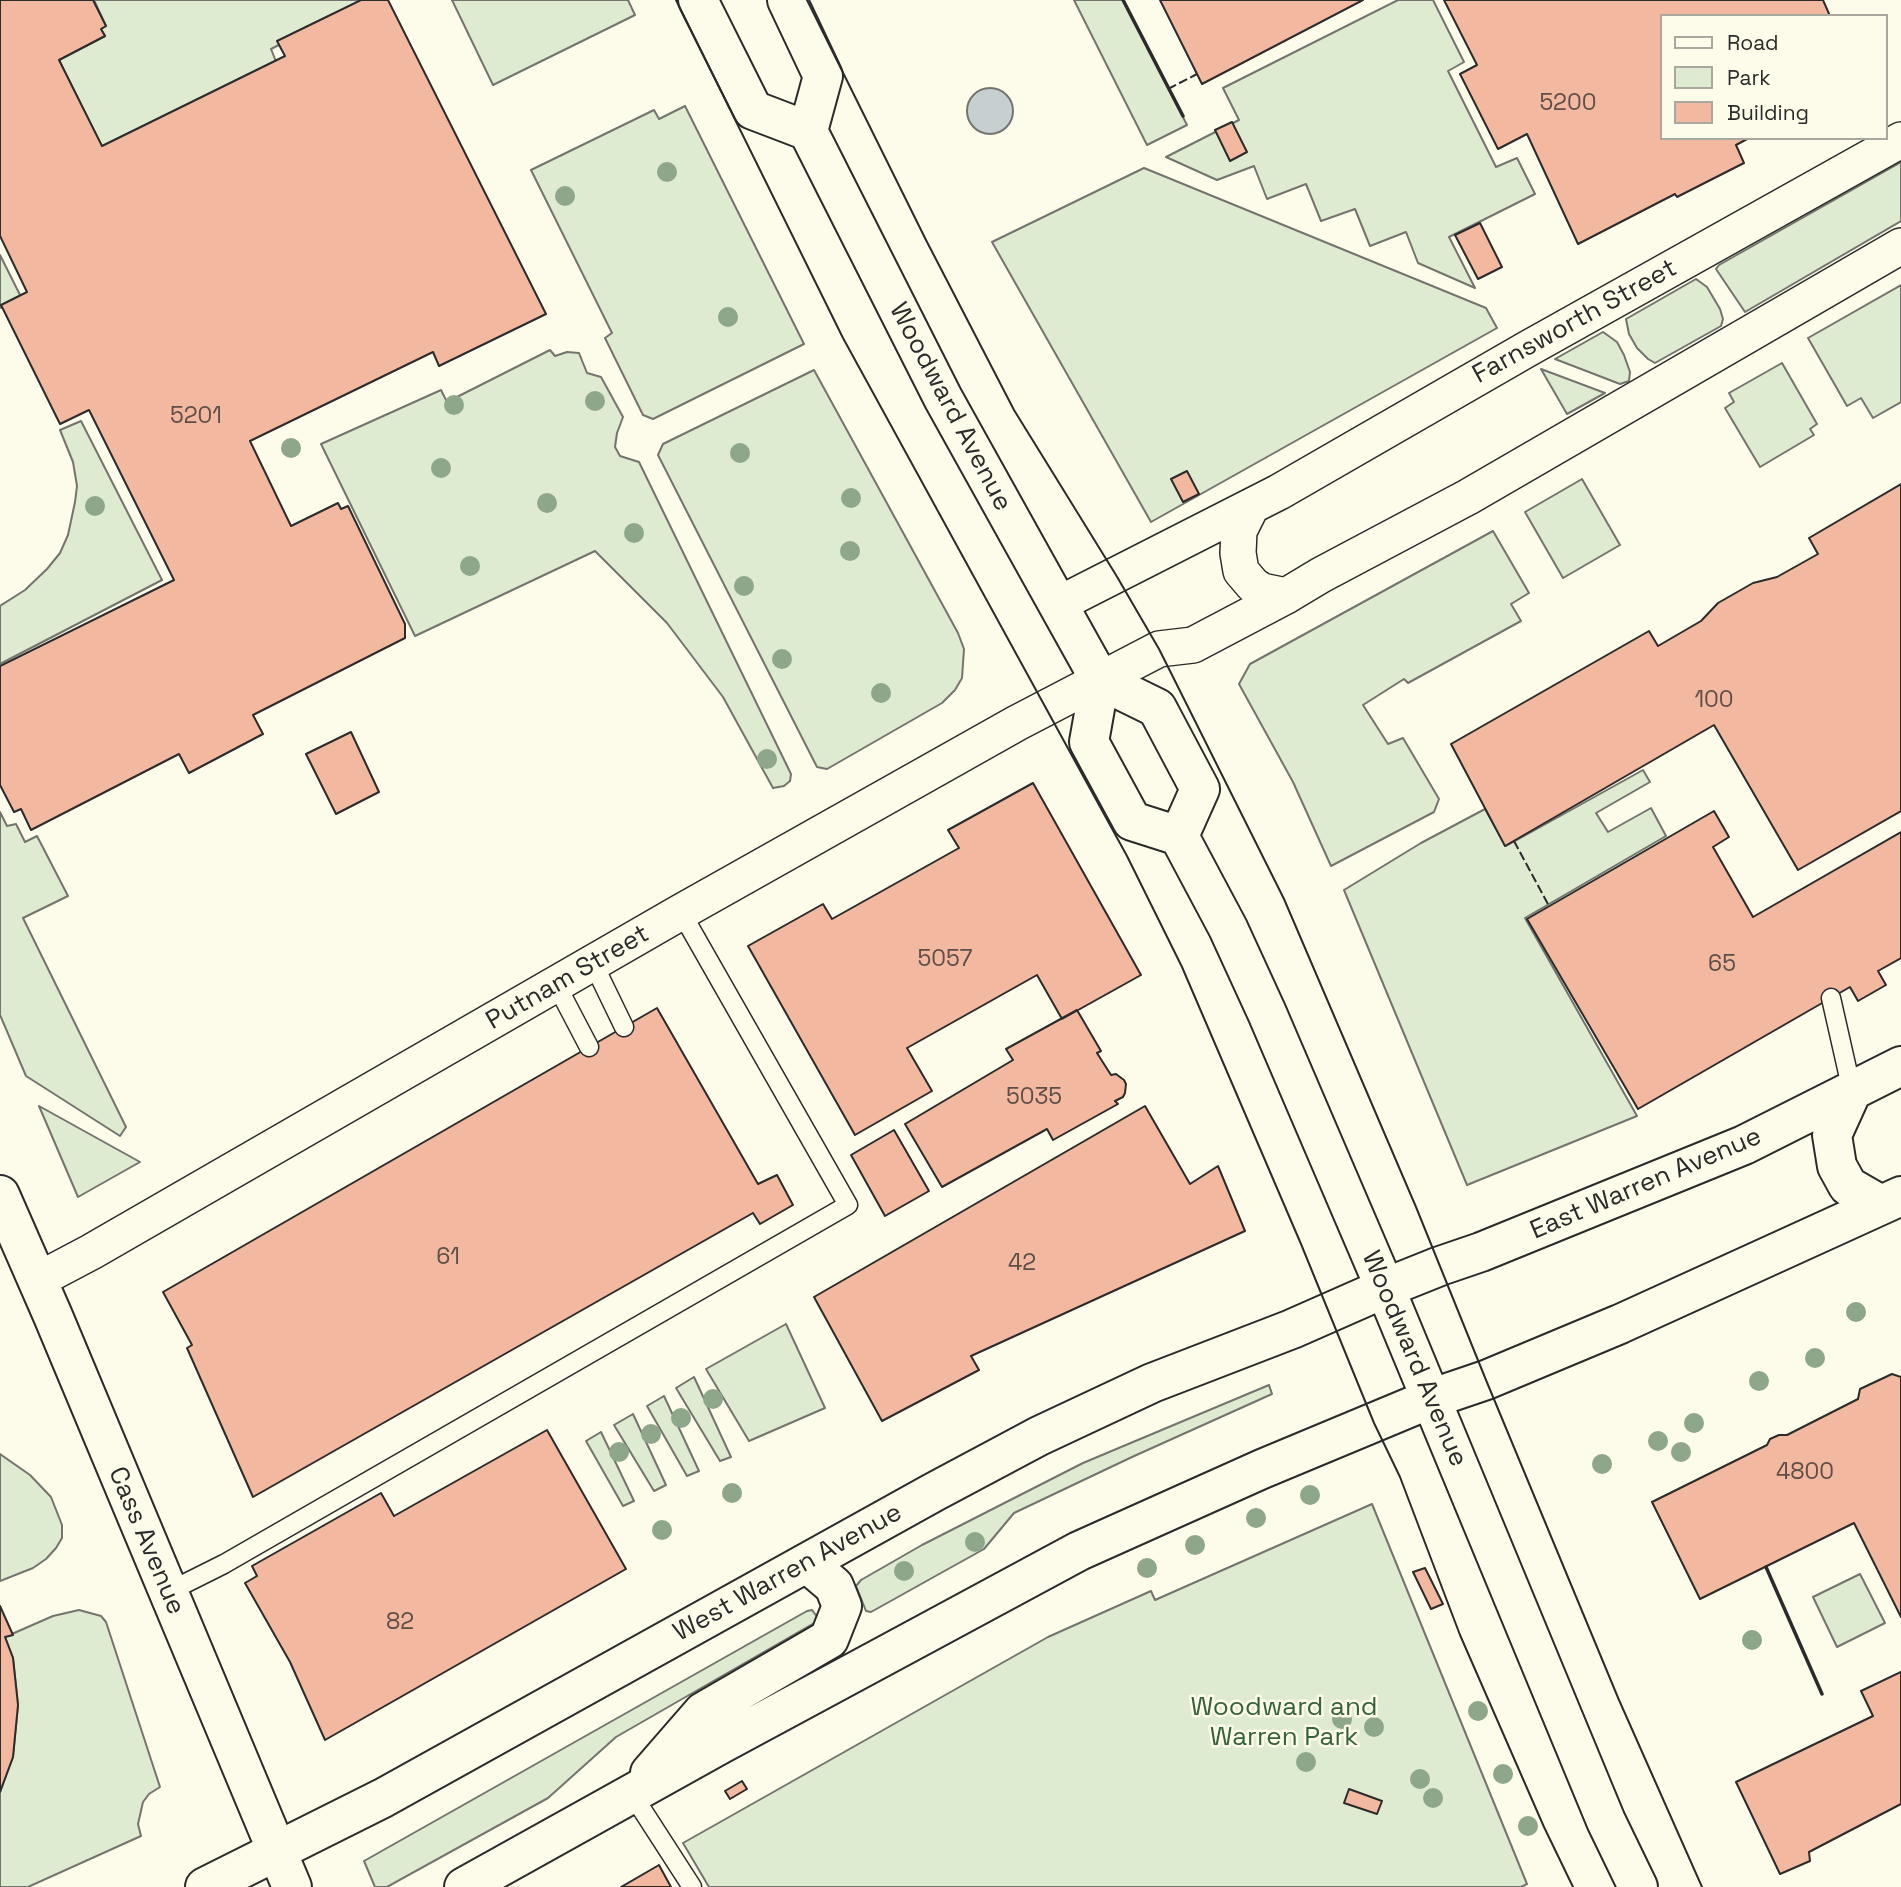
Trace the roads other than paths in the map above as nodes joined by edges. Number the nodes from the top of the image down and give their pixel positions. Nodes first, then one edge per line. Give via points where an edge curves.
1 (698, 0) edge
2 (787, 0) edge
3 (808, 131) junction
4 (1901, 139) edge
5 (1901, 246) edge
6 (1251, 507) junction
7 (1286, 596) junction
8 (1058, 606) junction
9 (1100, 680) junction
10 (1179, 835) junction
11 (681, 912) junction
12 (593, 963) junction
13 (556, 984) junction
14 (1831, 998) dead end
15 (624, 1027) dead end
16 (589, 1047) dead end
17 (1901, 1066) edge
18 (1852, 1091) junction
19 (0, 1195) edge
20 (1891, 1200) edge
21 (37, 1280) junction
22 (1385, 1288) junction
23 (1430, 1399) junction
24 (807, 1563) junction
25 (168, 1592) junction
26 (632, 1794) junction
27 (277, 1850) junction
28 (205, 1887) edge
29 (292, 1887) edge
30 (464, 1887) edge
31 (692, 1887) edge
32 (1638, 1887) edge

1 - 3 main road via 752,110
2 - 3 main road via 823,76
3 - 8 main road, Woodward Avenue via 943,398
4 - 6 street, Farnsworth Street
5 - 7 street
6 - 7 street via 1239,531 1241,571 1253,586
6 - 8 street, Farnsworth Street
7 - 9 street via 1200,642 1159,649
8 - 9 main road, Woodward Avenue
9 - 10 main road via 1090,742 1132,821
9 - 10 main road via 1157,708 1200,789
9 - 11 street, Putnam Street
10 - 22 main road, Woodward Avenue via 1267,1013
11 - 12 street, Putnam Street
11 - 25 lane via 848,1205
12 - 13 street, Putnam Street
12 - 15 lane
13 - 16 lane
13 - 21 street, Putnam Street
14 - 18 lane
17 - 18 main road, East Warren Avenue
18 - 20 main road via 1832,1135 1836,1166 1849,1186
18 - 22 main road, East Warren Avenue via 1744,1145
19 - 21 main road, Cass Avenue
20 - 23 main road via 1620,1324
21 - 25 main road, Cass Avenue
22 - 23 main road, Woodward Avenue
22 - 24 main road, West Warren Avenue via 1152,1383 1039,1436
23 - 26 main road via 1079,1552
23 - 32 main road, Woodward Avenue via 1606,1821
24 - 26 main road via 834,1586 842,1606 830,1639 703,1712
24 - 27 main road, West Warren Avenue via 383,1798
25 - 27 main road, Cass Avenue
26 - 30 main road
26 - 31 lane
27 - 28 main road, West Warren Avenue
27 - 29 main road, Cass Avenue

